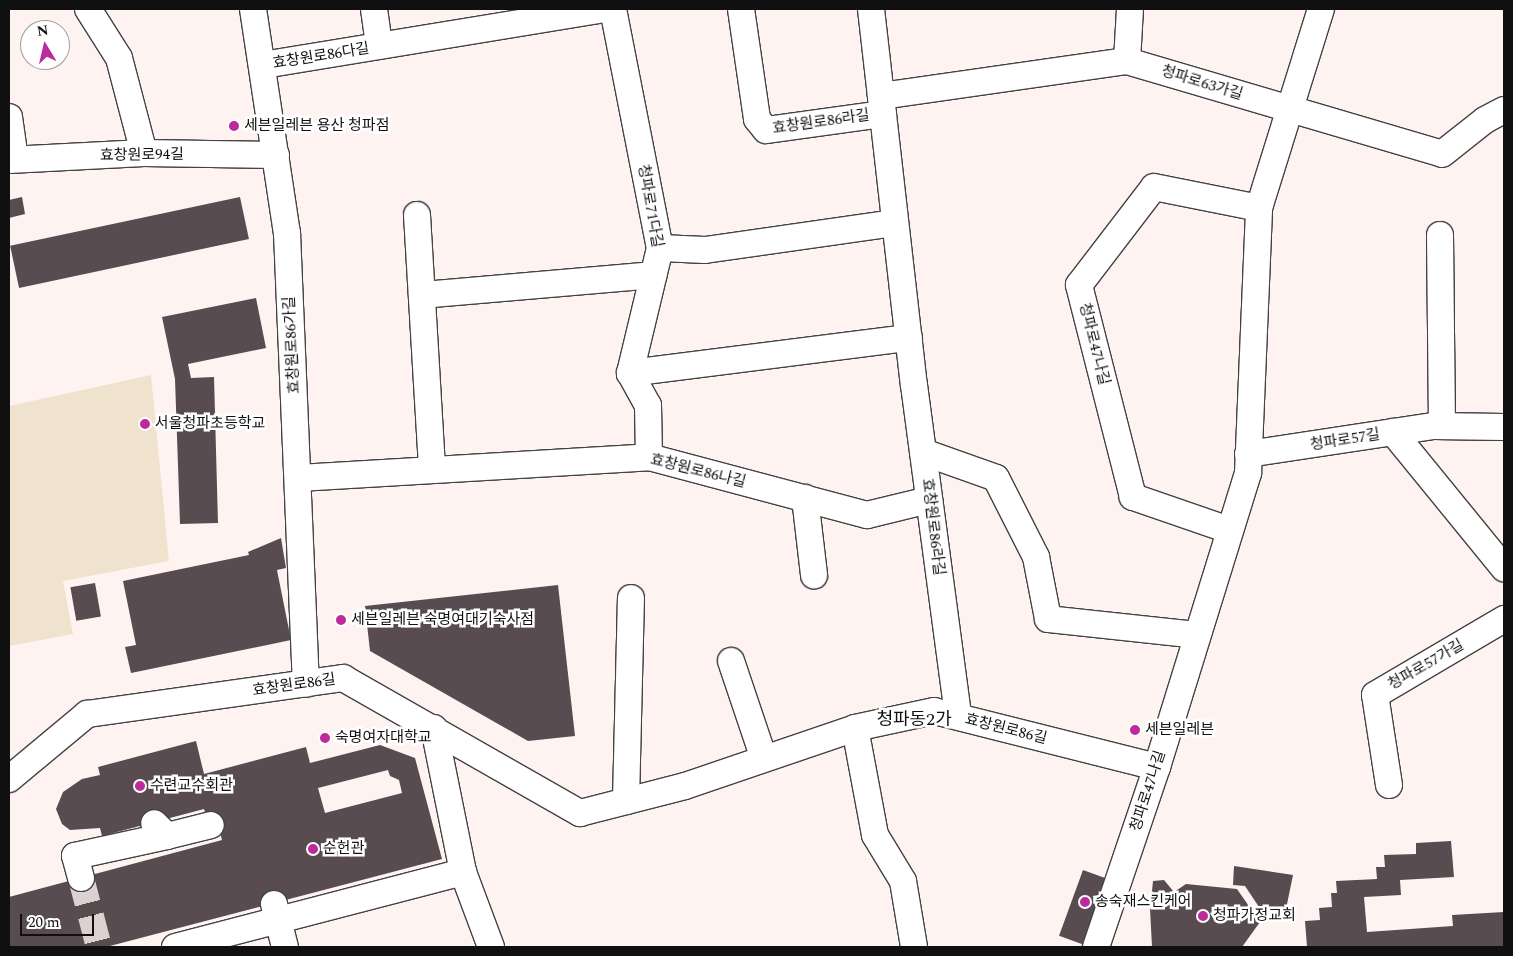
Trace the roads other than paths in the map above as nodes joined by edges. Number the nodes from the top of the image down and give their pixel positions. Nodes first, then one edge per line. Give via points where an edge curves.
1 (88, 9) edge
2 (253, 9) edge
3 (374, 9) edge
4 (604, 9) edge
5 (612, 9) edge
6 (740, 9) edge
7 (871, 9) edge
8 (1130, 9) edge
9 (1321, 9) edge
10 (492, 18) edge
11 (379, 46) junction
12 (1127, 61) junction
13 (263, 65) junction
14 (882, 105) junction
15 (1290, 110) junction
16 (1504, 110) edge
17 (9, 117) edge
18 (144, 153) junction
19 (276, 155) junction
20 (12, 159) edge
21 (1259, 208) junction
22 (417, 215) dead end
23 (896, 224) junction
24 (1440, 235) dead end
25 (660, 248) junction
26 (653, 275) junction
27 (422, 295) junction
28 (909, 338) junction
29 (630, 373) junction
30 (1442, 426) junction
31 (1504, 427) edge
32 (1393, 432) junction
33 (923, 452) junction
34 (1248, 454) junction
35 (649, 457) junction
36 (432, 470) junction
37 (299, 478) junction
38 (805, 498) junction
39 (929, 500) junction
40 (1229, 530) junction
41 (1504, 568) edge
42 (814, 574) dead end
43 (631, 598) dead end
44 (1504, 619) edge
45 (1197, 634) junction
46 (732, 661) dead end
47 (306, 684) junction
48 (958, 716) junction
49 (434, 728) junction
50 (855, 728) junction
51 (764, 759) junction
52 (1157, 767) junction
53 (9, 779) edge
54 (1389, 785) dead end
55 (626, 801) junction
56 (211, 825) dead end
57 (463, 872) junction
58 (81, 878) tunnel mouth
59 (276, 912) junction
60 (175, 947) edge
61 (285, 947) edge
62 (491, 947) edge
63 (914, 947) edge
64 (1096, 947) edge

1 - 18 street via 119,58
2 - 13 street, 효창원로86가길
3 - 11 street, 효창원로86다길
4 - 10 street, 효창원로86다길
5 - 25 street, 청파로71다길
6 - 14 street, 효창원로86라길 via 757,119 766,130
7 - 14 street, 효창원로86라길
8 - 12 street
9 - 15 street, 청파로47나길
10 - 11 street, 효창원로86다길
11 - 13 street, 효창원로86다길
12 - 14 street, 청파로63가길
12 - 15 street, 청파로63가길
13 - 19 street, 효창원로86가길
14 - 23 street, 효창원로86라길
15 - 16 street, 청파로63가길 via 1442,154 1485,120
15 - 21 street, 청파로47나길
17 - 20 street
18 - 19 street, 효창원로94길
18 - 20 street, 효창원로94길
19 - 37 street, 효창원로86가길 via 287,233
21 - 34 street, 청파로47나길
21 - 40 street, 청파로47나길 via 1154,187 1080,285 1133,496
22 - 27 street
23 - 25 street via 705,250
23 - 28 street, 효창원로86라길
24 - 30 street
25 - 26 street, 청파로71다길
26 - 27 street
26 - 29 street, 청파로71다길
27 - 36 street
28 - 29 street
28 - 33 street, 효창원로86라길
29 - 35 street via 648,405
30 - 31 street, 청파로57길
30 - 32 street, 청파로57길
32 - 34 street, 청파로57길
32 - 41 street
33 - 39 street, 효창원로86라길
33 - 45 street via 996,478 1036,557 1048,618
34 - 40 street, 청파로47나길 via 1248,473
35 - 36 street, 효창원로86나길
35 - 38 street, 효창원로86나길
36 - 37 street, 효창원로86나길
37 - 47 street, 효창원로86가길
38 - 39 street, 효창원로86나길 via 866,515
38 - 42 street
39 - 48 street, 효창원로86라길
40 - 45 street, 청파로47나길
43 - 55 street
44 - 54 street, 청파로57가길 via 1375,695
45 - 52 street, 청파로47나길
46 - 51 street
47 - 49 street, 효창원로86길 via 343,678
47 - 53 street, 효창원로86길 via 87,714
48 - 50 street, 효창원로86길 via 934,711
48 - 52 street, 효창원로86길
49 - 55 street, 효창원로86길 via 580,813
49 - 57 street
50 - 51 street, 효창원로86길
50 - 63 street via 875,835 903,882
51 - 55 street, 효창원로86길 via 685,786
52 - 64 street, 청파로47나길
56 - 58 street via 160,829 75,856
57 - 59 street
57 - 62 street
59 - 60 street
59 - 61 street

